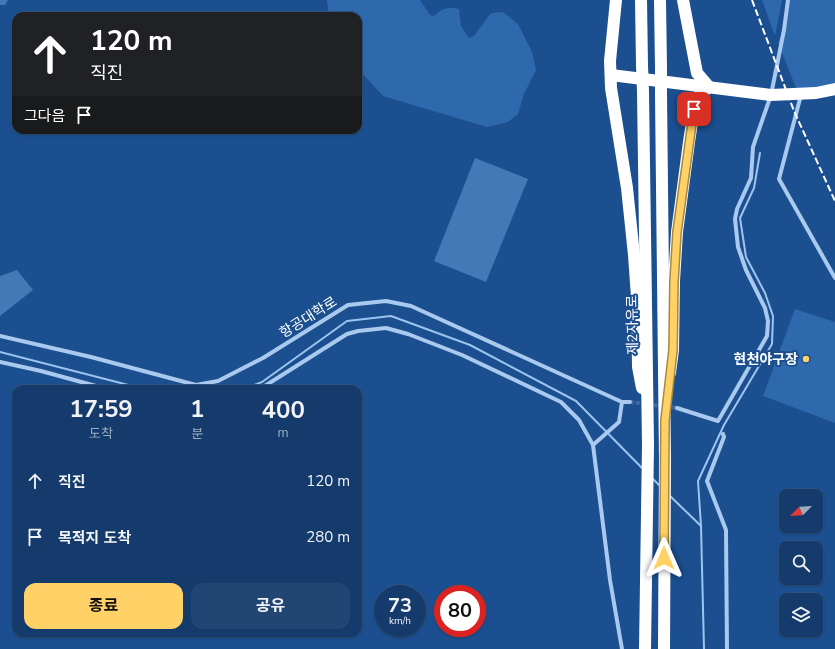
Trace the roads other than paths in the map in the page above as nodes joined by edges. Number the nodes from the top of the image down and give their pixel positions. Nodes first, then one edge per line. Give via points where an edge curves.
1 (616, 0) edge
2 (641, 0) edge
3 (660, 0) edge
4 (682, 0) edge
5 (788, 0) edge
6 (610, 75) junction
7 (709, 87) junction
8 (835, 89) edge
9 (802, 94) junction
10 (770, 95) junction
11 (835, 278) edge
12 (0, 336) edge
13 (0, 362) edge
14 (92, 385) edge
15 (266, 385) edge
16 (622, 402) junction
17 (630, 402) tunnel mouth
18 (677, 408) tunnel mouth
19 (648, 418) junction
20 (665, 420) junction
21 (722, 434) dead end
22 (593, 445) junction
23 (622, 649) edge
24 (645, 649) edge
25 (664, 649) edge
26 (728, 649) edge

1 - 6 highway
2 - 19 highway, 제2자유로, bridge
3 - 20 highway, bridge
4 - 7 highway via 697,73
5 - 10 street
6 - 7 highway
6 - 19 highway via 627,188 637,297 638,367
7 - 10 highway
7 - 20 highway via 699,95 694,109 677,232 673,350
8 - 9 highway
9 - 10 highway
9 - 11 street via 779,179
10 - 18 street via 753,147 751,178 737,208 735,219 738,246 746,270 765,308 768,321 767,336 718,421
12 - 16 street, 항공대학로 via 196,385 218,381 263,358 348,305 386,301 411,306
13 - 14 street
15 - 22 street via 347,334 358,330 386,328 462,356 561,402 578,420
16 - 17 street
16 - 22 street via 619,422
19 - 24 highway, 제2자유로
20 - 25 highway
21 - 26 street via 724,438 707,481 726,530
22 - 23 street via 610,580

